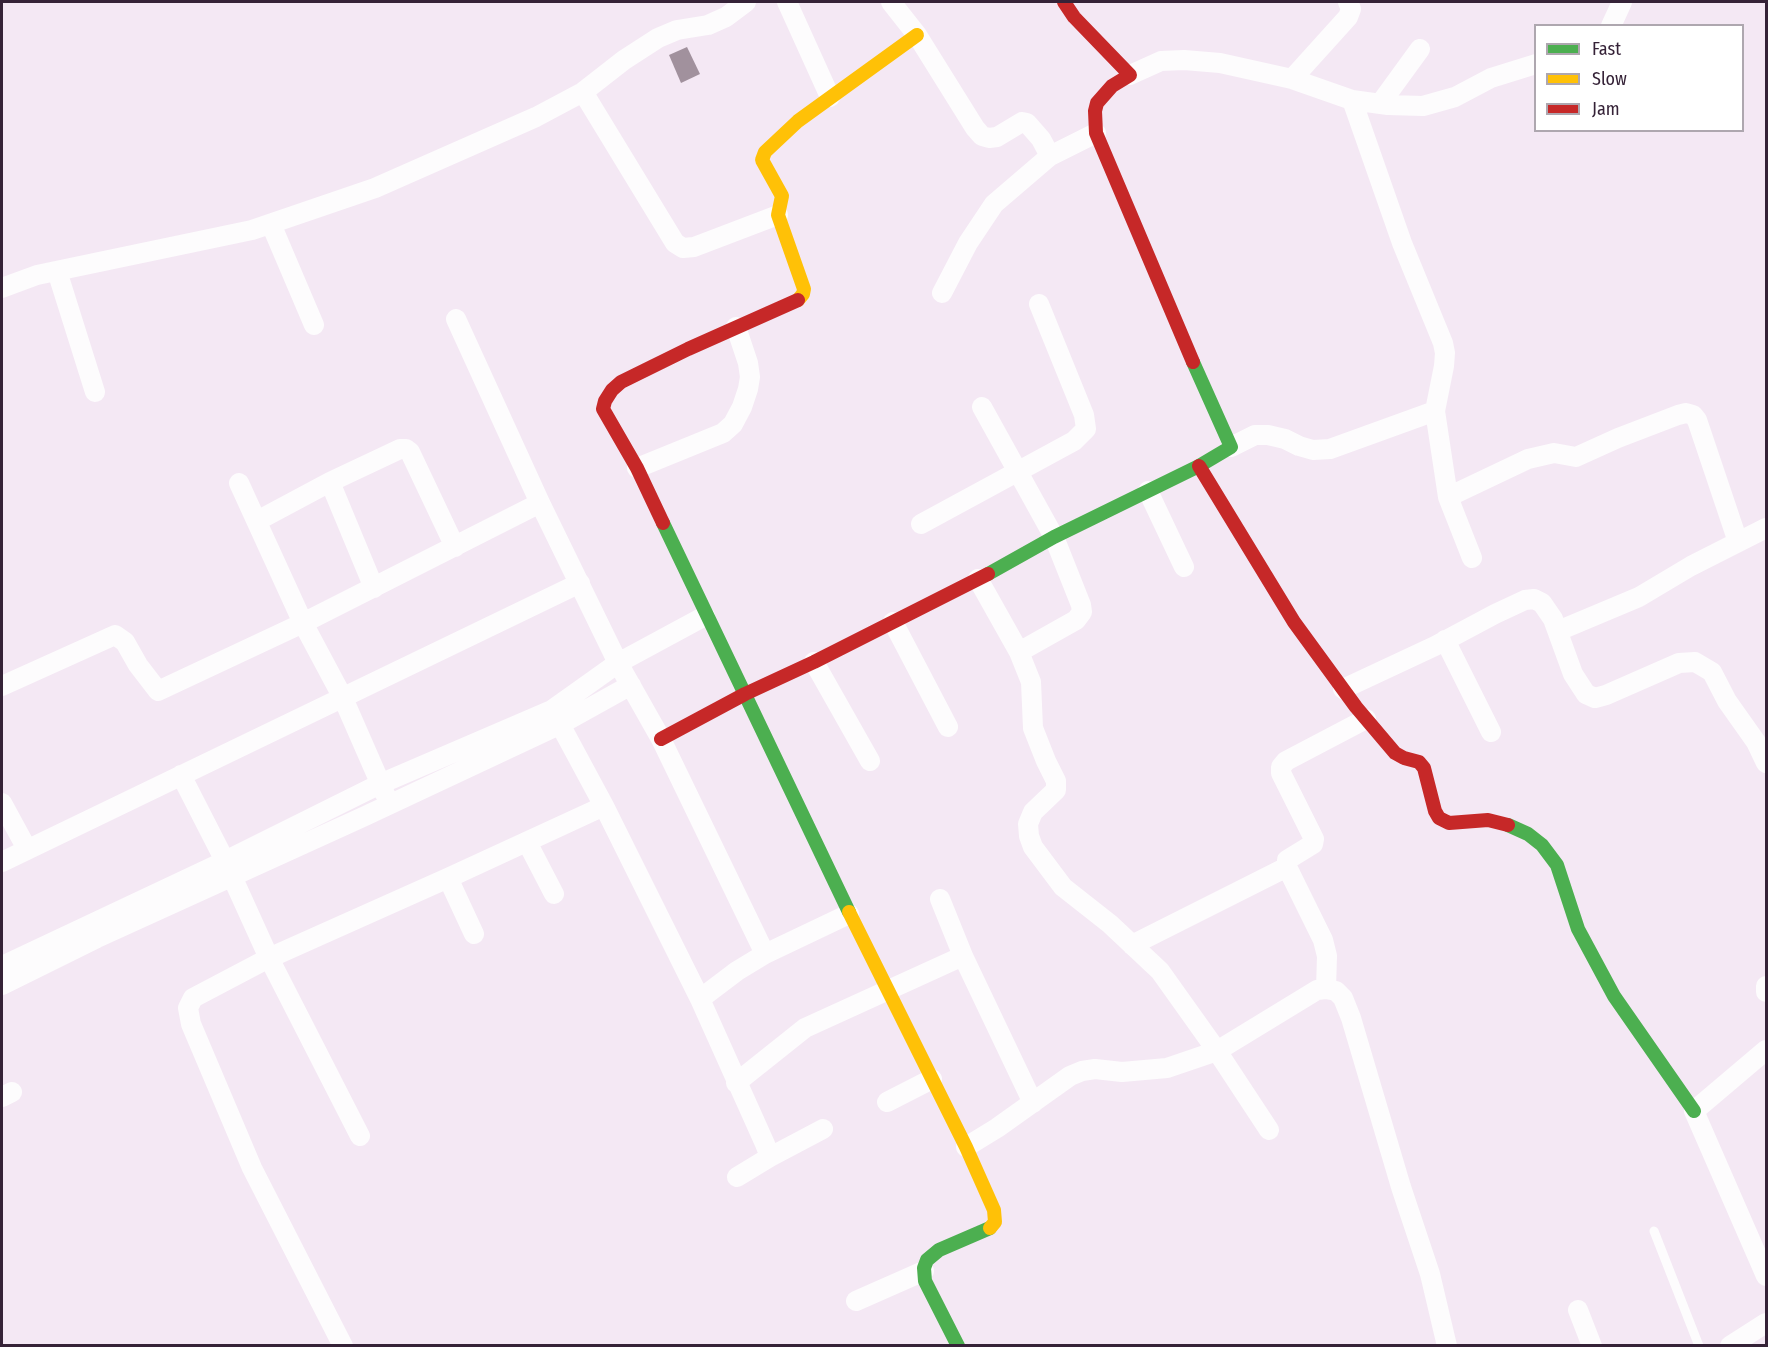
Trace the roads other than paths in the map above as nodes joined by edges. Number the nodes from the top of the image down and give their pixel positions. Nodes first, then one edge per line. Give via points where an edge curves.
1 (746, 2) edge
2 (787, 2) edge
3 (891, 2) edge
4 (1064, 2) edge
5 (1348, 2) edge
6 (1622, 2) edge
7 (1612, 24) edge
8 (917, 35) junction
9 (1419, 49) dead end
10 (1534, 65) edge
11 (1130, 75) junction
12 (1292, 78) junction
13 (583, 92) junction
14 (830, 97) junction
15 (1352, 100) junction
16 (1380, 104) junction
17 (1096, 133) junction
18 (1050, 156) junction
19 (778, 215) junction
20 (271, 224) junction
21 (57, 271) junction
22 (2, 288) edge
23 (942, 293) dead end
24 (1039, 304) dead end
25 (456, 319) dead end
26 (314, 325) dead end
27 (736, 327) junction
28 (94, 392) dead end
29 (982, 407) dead end
30 (1435, 411) junction
31 (1231, 447) junction
32 (1199, 466) junction
33 (637, 468) junction
34 (1017, 471) junction
35 (330, 482) junction
36 (239, 483) dead end
37 (1148, 491) junction
38 (1448, 497) junction
39 (540, 503) junction
40 (257, 521) junction
41 (921, 524) dead end
42 (1767, 528) edge
43 (1054, 537) junction
44 (1738, 542) junction
45 (455, 547) junction
46 (1472, 558) dead end
47 (1184, 567) dead end
48 (978, 579) junction
49 (580, 583) junction
50 (374, 588) junction
51 (705, 616) junction
52 (892, 622) junction
53 (303, 623) junction
54 (1558, 631) junction
55 (1445, 640) junction
56 (1018, 652) junction
57 (814, 662) junction
58 (618, 663) junction
59 (631, 685) junction
60 (2, 686) edge
61 (1343, 689) junction
62 (745, 694) junction
63 (343, 698) junction
64 (556, 717) junction
65 (1366, 719) junction
66 (948, 727) dead end
67 (1491, 732) dead end
68 (661, 739) junction
69 (870, 761) dead end
70 (1767, 763) edge
71 (181, 775) junction
72 (380, 784) junction
73 (2, 802) edge
74 (389, 805) junction
75 (604, 806) junction
76 (527, 842) junction
77 (27, 849) junction
78 (2, 862) edge
79 (1287, 867) junction
80 (229, 868) junction
81 (448, 878) junction
82 (554, 894) dead end
83 (940, 899) dead end
84 (849, 914) junction
85 (474, 934) dead end
86 (1132, 945) junction
87 (765, 954) junction
88 (963, 956) junction
89 (269, 958) junction
90 (15, 966) edge
91 (2, 985) edge
92 (1767, 986) edge
93 (1326, 989) junction
94 (886, 990) junction
95 (1767, 992) edge
96 (700, 999) junction
97 (1767, 1050) edge
98 (1217, 1052) junction
99 (932, 1079) junction
100 (736, 1083) junction
101 (887, 1102) dead end
102 (1033, 1103) junction
103 (1694, 1111) junction
104 (824, 1129) dead end
105 (1269, 1130) dead end
106 (360, 1136) dead end
107 (966, 1147) junction
108 (770, 1158) junction
109 (737, 1177) dead end
110 (1654, 1231) dead end
111 (924, 1271) junction
112 (1767, 1276) edge
113 (856, 1301) dead end
114 (1578, 1310) dead end
115 (1767, 1323) edge
116 (343, 1346) edge
117 (958, 1346) edge
118 (1447, 1346) edge
119 (1592, 1346) edge
120 (1699, 1346) edge
121 (1730, 1346) edge

1 - 13 street via 708,25 658,38
2 - 14 street
3 - 8 street
4 - 11 street
5 - 12 street via 1348,17
6 - 7 street
8 - 14 street
8 - 18 street via 982,136 997,137 1022,122 1027,123
9 - 16 street
10 - 16 street via 1423,106
11 - 12 street via 1161,61 1184,60
11 - 17 street via 1112,86 1097,103
12 - 15 street
13 - 19 street via 675,243 683,248 694,247
13 - 20 street via 536,117 375,188
14 - 19 street via 765,152 762,160 782,196
15 - 16 street
15 - 30 street via 1402,243 1443,343
17 - 18 street
17 - 31 street
18 - 23 street via 994,204
19 - 27 street via 803,294
20 - 21 street
20 - 26 street
21 - 22 street
21 - 28 street
24 - 34 street via 1084,415 1086,429 1074,441
25 - 39 street
27 - 33 street via 750,377 733,424 723,433
27 - 33 street via 621,382 612,390 603,409
29 - 34 street
30 - 31 street via 1330,449 1299,447 1268,435 1255,435
30 - 38 street
31 - 32 street
32 - 37 street
32 - 61 street via 1294,622
33 - 51 street
34 - 41 street
34 - 43 street
35 - 40 street
35 - 45 street via 406,449
35 - 50 street
36 - 40 street
37 - 43 street
37 - 47 street
38 - 44 street via 1528,459 1554,453 1576,457 1686,413 1697,420
38 - 46 street
39 - 45 street
39 - 49 street
40 - 53 street
42 - 44 street
43 - 48 street
43 - 56 street via 1082,612 1076,620
44 - 54 street via 1639,597
45 - 50 street
48 - 52 street
48 - 56 street
49 - 58 street
49 - 63 street
50 - 53 street
51 - 58 street
51 - 62 street
52 - 57 street
52 - 66 street
53 - 60 street via 158,691 125,642 115,635
53 - 63 street
54 - 55 street via 1542,603 1525,600
54 - 70 street via 1580,687 1595,698 1679,663 1695,662 1706,667
55 - 61 street
55 - 67 street
56 - 86 street via 1031,682 1034,728 1056,781 1056,790 1033,812 1028,824 1033,847 1063,887
57 - 62 street
57 - 69 street
58 - 59 street
58 - 64 street
59 - 64 street
59 - 68 street
61 - 65 street
62 - 68 street
62 - 84 street
63 - 71 street
63 - 72 street
64 - 72 street
64 - 74 street
64 - 75 street
65 - 79 street via 1281,767 1314,839 1313,844 1287,860
65 - 103 street via 1395,753 1419,762 1424,768 1443,822 1503,823 1542,845 1557,865 1578,929 1614,996
68 - 87 street
71 - 77 street
71 - 80 street
72 - 74 street
72 - 80 street
73 - 77 street
74 - 80 street
75 - 76 street
75 - 96 street
76 - 81 street
76 - 82 street
77 - 78 street
79 - 86 street
79 - 93 street via 1323,940 1328,956
80 - 89 street
80 - 90 street
81 - 85 street
81 - 89 street
83 - 88 street
84 - 87 street
84 - 94 street
86 - 98 street via 1160,971
87 - 96 street
88 - 94 street
88 - 102 street
89 - 106 street
89 - 116 street via 193,998 188,1008 191,1024 252,1168
90 - 91 street
92 - 95 street
93 - 98 street via 1317,990
93 - 118 street via 1336,991 1351,1018 1430,1274
94 - 99 street
94 - 100 street via 805,1028
96 - 100 street
97 - 103 street
98 - 102 street via 1167,1068 1082,1071
98 - 105 street
99 - 101 street
99 - 107 street
100 - 108 street
102 - 107 street
103 - 112 street
104 - 108 street
107 - 111 street via 994,1210 995,1222 990,1228 939,1250 927,1260
108 - 109 street
110 - 120 lane
111 - 113 street
111 - 117 street via 925,1281
114 - 119 street
115 - 121 street

